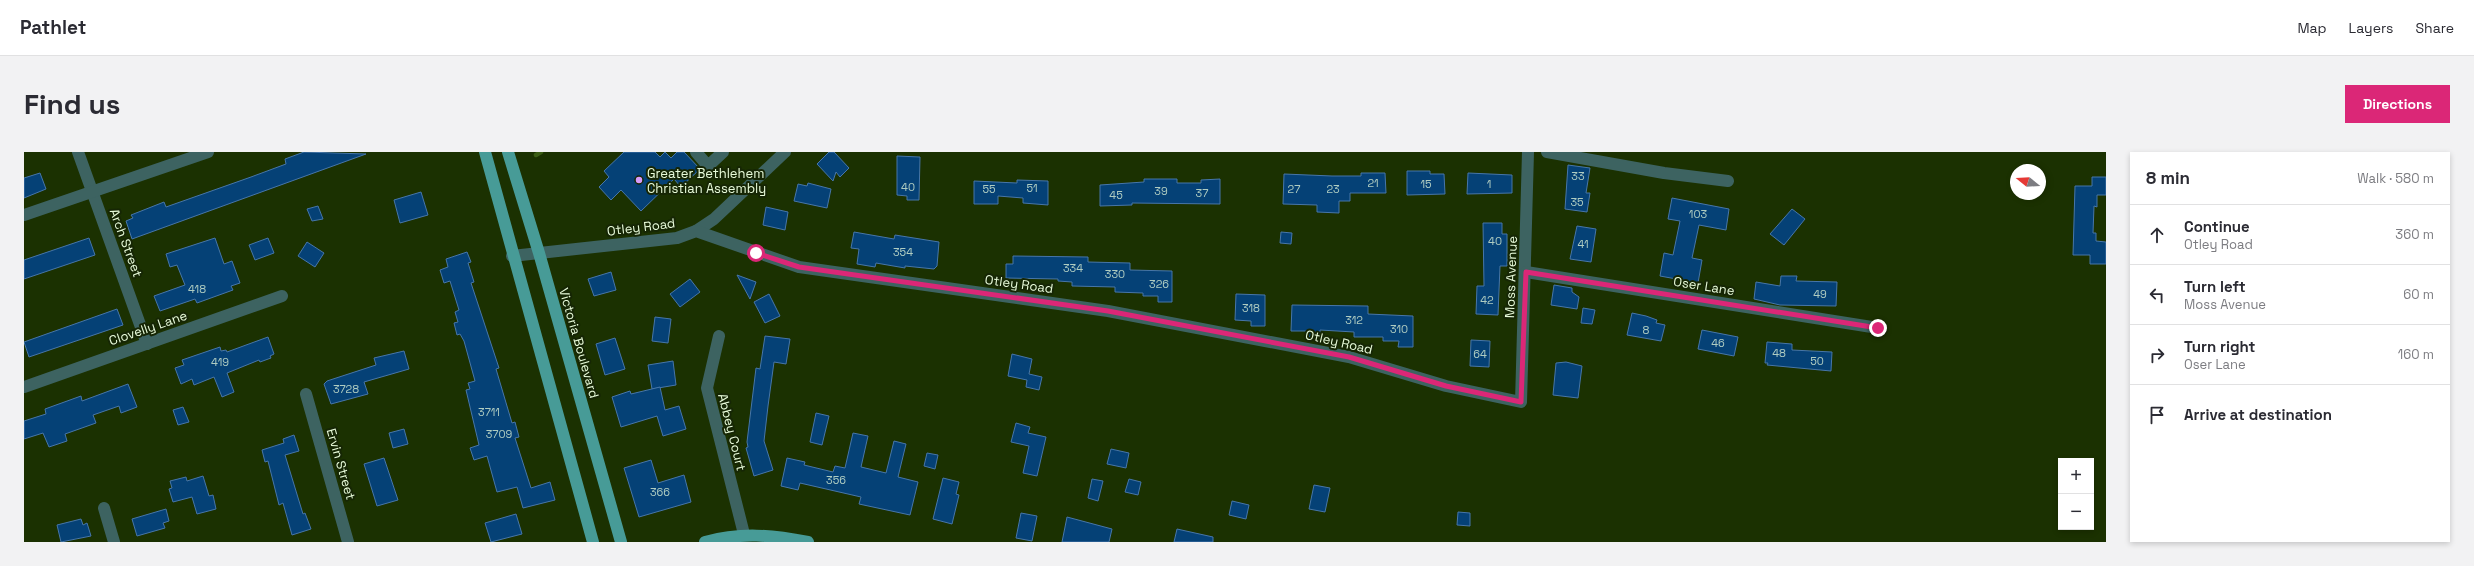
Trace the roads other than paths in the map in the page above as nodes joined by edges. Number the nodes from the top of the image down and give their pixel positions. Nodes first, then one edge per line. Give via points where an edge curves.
1 (78, 152) edge
2 (208, 152) edge
3 (485, 152) edge
4 (508, 152) edge
5 (696, 152) edge
6 (723, 152) edge
7 (1528, 152) edge
8 (1547, 152) edge
9 (782, 153) edge
10 (1728, 181) dead end
11 (92, 190) junction
12 (24, 215) edge
13 (696, 231) junction
14 (539, 253) junction
15 (512, 256) junction
16 (1526, 272) junction
17 (282, 296) dead end
18 (1878, 328) dead end
19 (719, 336) dead end
20 (147, 344) junction
21 (24, 387) edge
22 (306, 394) dead end
23 (1521, 402) joint
24 (104, 508) dead end
25 (744, 534) junction
26 (114, 542) edge
27 (348, 542) edge
28 (593, 542) edge
29 (621, 542) edge
30 (705, 542) edge
31 (808, 542) edge

1 - 11 street, Arch Street
2 - 11 street
3 - 15 main road
4 - 14 main road, Victoria Boulevard
5 - 6 street via 708,166
7 - 16 street, Moss Avenue
8 - 10 street via 1664,173
9 - 13 street via 714,219
11 - 12 street
11 - 20 street, Arch Street
13 - 14 street, Otley Road via 677,238
13 - 23 street, Otley Road via 799,267 1108,311 1349,357 1446,386
14 - 15 street, Otley Road
14 - 29 main road, Victoria Boulevard
15 - 28 main road
16 - 18 street, Oser Lane
16 - 23 street, Moss Avenue
17 - 20 street, Clovelly Lane
19 - 25 street, Abbey Court via 707,388
20 - 21 street, Clovelly Lane
22 - 27 street, Ervin Street
24 - 26 street
25 - 30 main road
25 - 31 main road

